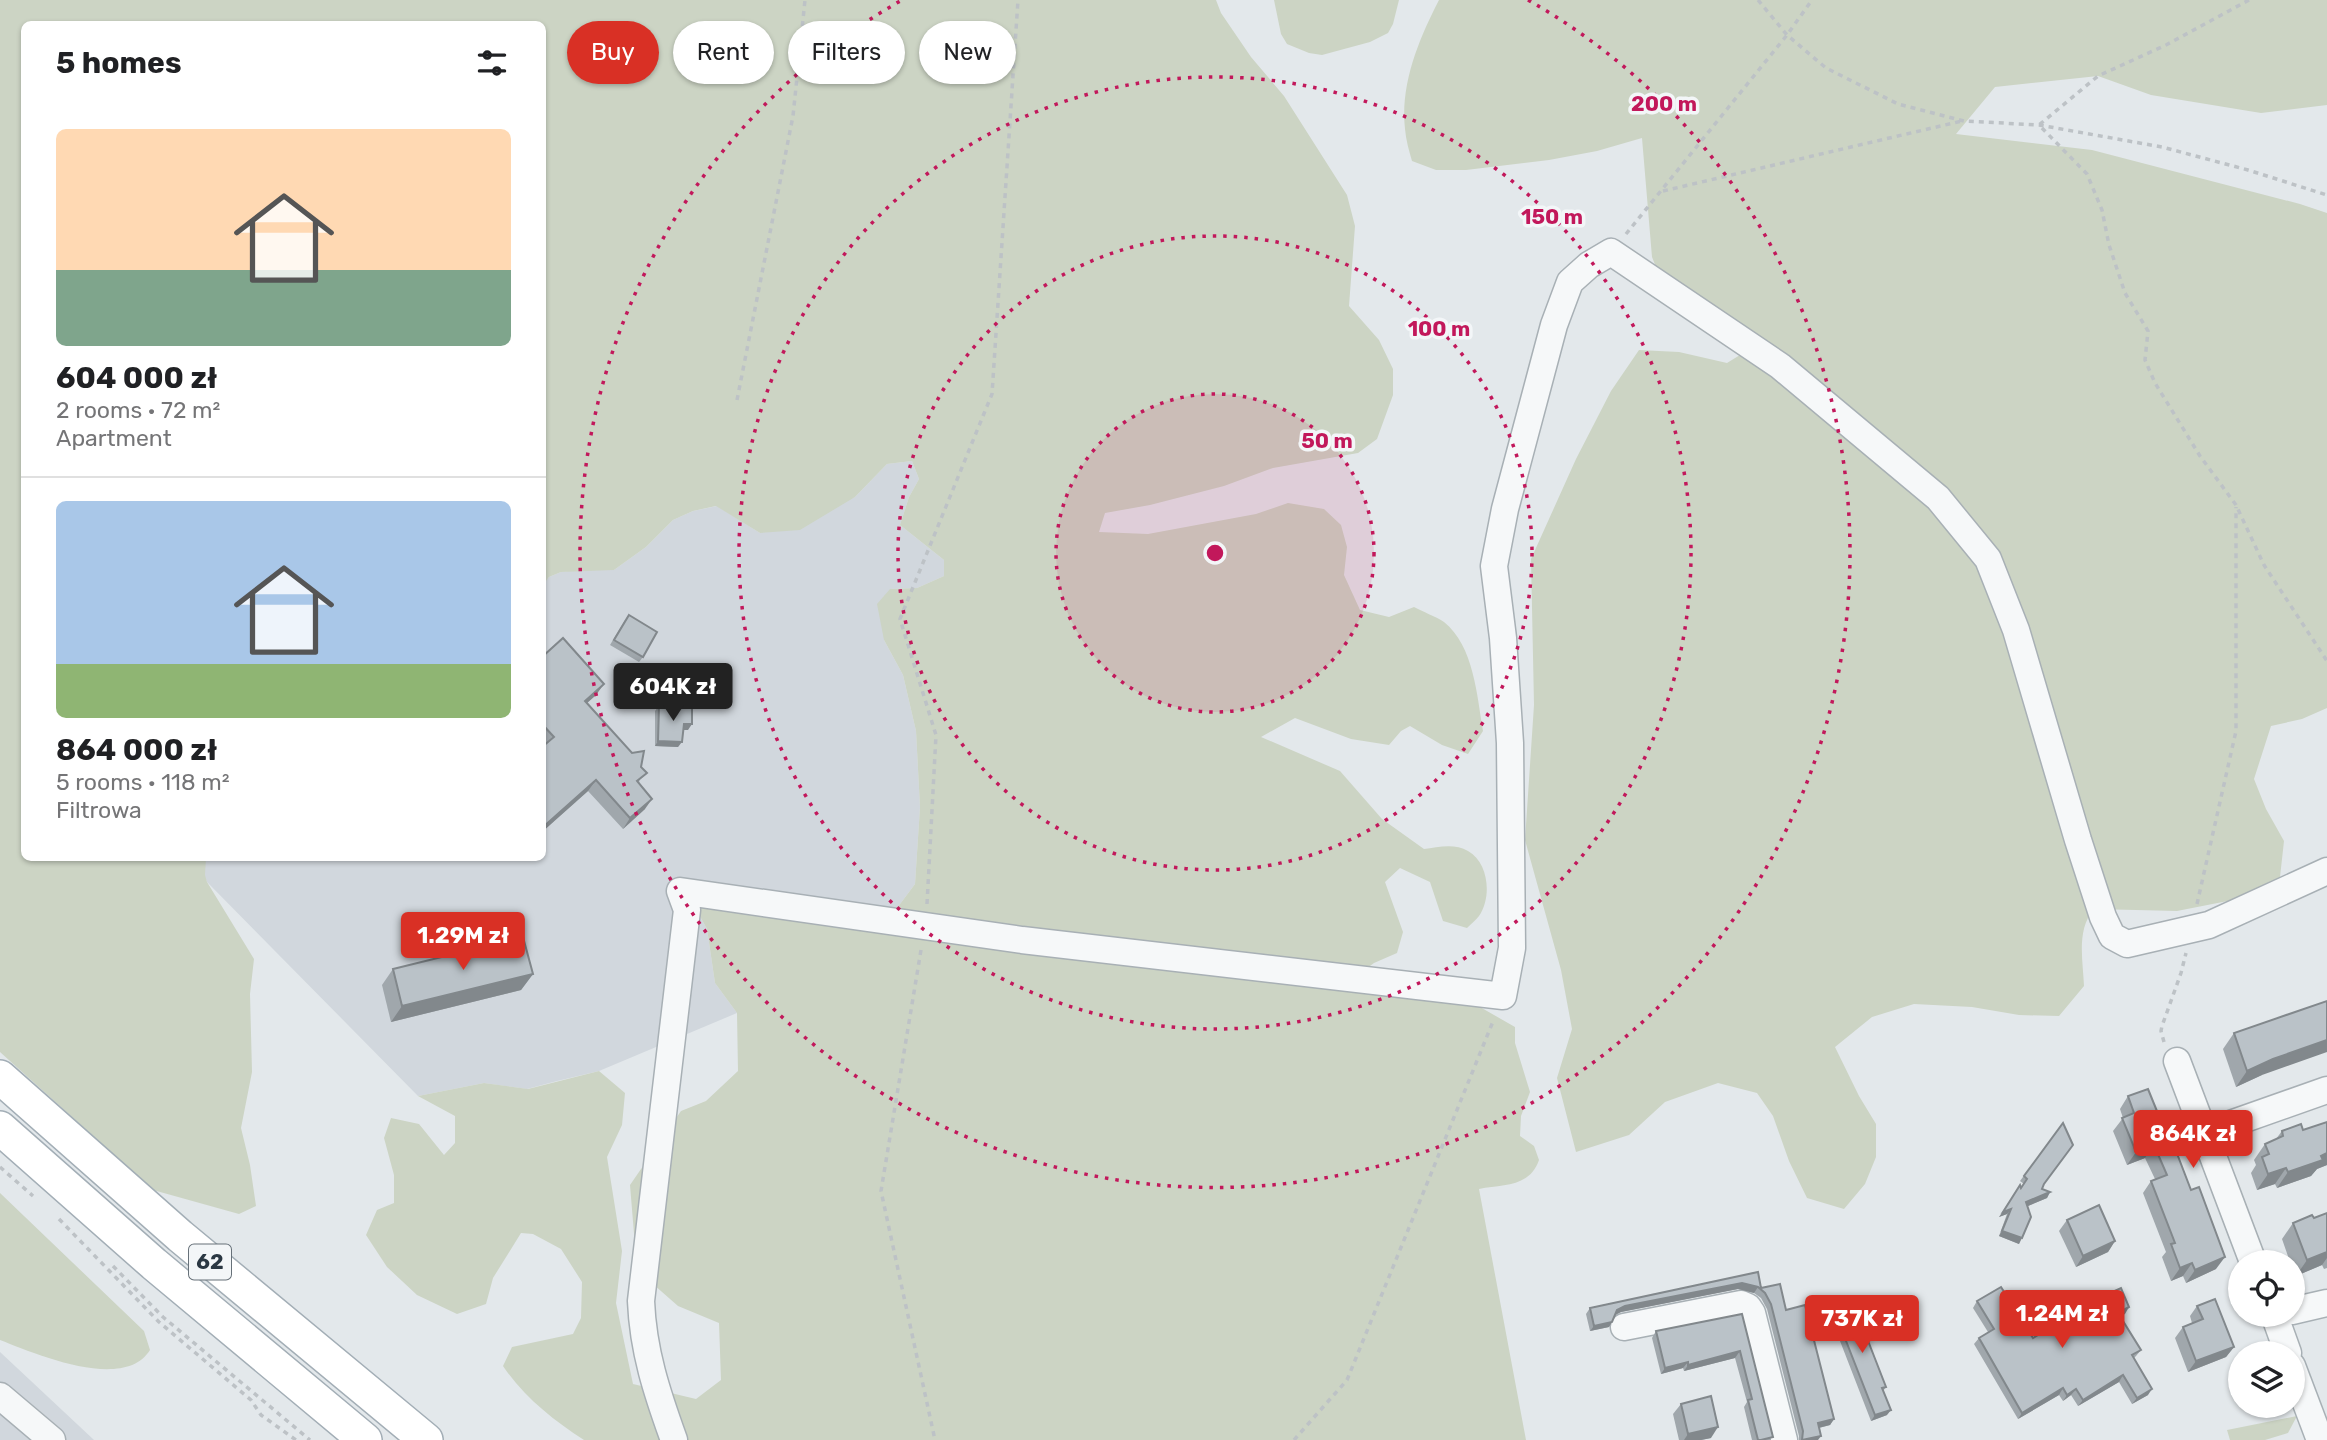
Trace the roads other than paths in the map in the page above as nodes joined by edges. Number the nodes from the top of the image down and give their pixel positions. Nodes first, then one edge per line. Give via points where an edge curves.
1 (2327, 871) edge
2 (2177, 1061) road end
3 (0, 1077) edge
4 (2327, 1090) edge
5 (0, 1128) edge
6 (2204, 1133) junction
7 (2248, 1250) edge
8 (2327, 1303) edge
9 (2305, 1308) edge
10 (1624, 1327) dead end
11 (0, 1396) edge
12 (2305, 1400) edge
13 (52, 1440) edge
14 (365, 1440) edge
15 (426, 1440) edge
16 (674, 1440) edge
17 (1784, 1440) edge
18 (2320, 1440) edge

1 - 16 street via 2209,925 2127,944 2112,936 2078,840 2016,630 1988,559 1938,498 1780,366 1611,253 1570,282 1554,325 1494,566 1510,743 1512,948 1503,996 1022,940 680,891 687,910 641,1301 650,1370
2 - 6 street
3 - 15 main road, 62 via 180,1236
4 - 6 street
5 - 14 main road, 62
6 - 7 street
8 - 9 street
10 - 17 street via 1741,1304 1748,1307
11 - 13 street
12 - 18 street

